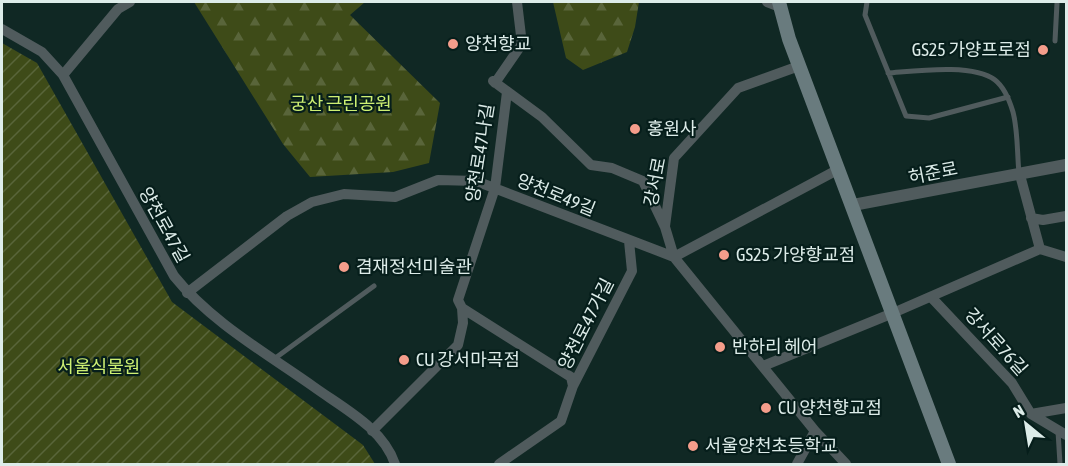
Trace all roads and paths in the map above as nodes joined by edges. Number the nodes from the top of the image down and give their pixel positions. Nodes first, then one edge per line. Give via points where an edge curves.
1 (130, 2) edge
2 (517, 2) edge
3 (867, 2) edge
4 (1057, 3) edge
5 (775, 4) edge
6 (2, 29) edge
7 (1055, 41) dead end
8 (800, 66) junction
9 (888, 73) junction
10 (63, 75) junction
11 (507, 92) junction
12 (1008, 97) junction
13 (1066, 165) edge
14 (839, 169) junction
15 (1020, 175) junction
16 (495, 188) junction
17 (853, 205) junction
18 (1066, 216) edge
19 (1031, 218) junction
20 (665, 227) junction
21 (629, 241) junction
22 (1040, 249) junction
23 (1066, 256) edge
24 (675, 257) junction
25 (374, 286) dead end
26 (188, 293) junction
27 (931, 297) junction
28 (462, 308) junction
29 (893, 313) junction
30 (274, 358) junction
31 (763, 366) junction
32 (573, 386) junction
33 (1066, 408) edge
34 (1031, 414) junction
35 (372, 431) junction
36 (815, 431) junction
37 (1062, 433) edge
38 (394, 465) edge
39 (499, 465) edge
40 (797, 465) edge
41 (846, 465) edge
42 (949, 465) edge
43 (1060, 465) edge

1 - 10 street via 118,9
2 - 11 street, 양천로47나길 via 522,44 494,82
3 - 9 lane via 865,15
4 - 7 lane
5 - 8 main road
6 - 10 street, 양천로47길 via 42,52
8 - 14 main road
8 - 20 street, 강서로 via 738,88 674,158
9 - 12 lane via 939,70 978,74 994,80
9 - 12 lane via 906,116 929,118
10 - 26 street, 양천로47길 via 174,276
11 - 16 street, 양천로47나길
11 - 20 street, 양천로47나길 via 542,117 591,165 612,168 643,181
12 - 15 lane
13 - 15 street, 허준로
14 - 17 main road
14 - 24 street
15 - 17 street, 허준로
15 - 19 street
16 - 21 street, 양천로49길
16 - 26 street, 양천로49길 via 476,181 438,180 394,197 344,194 312,202 287,216
16 - 28 street, 양천로47나길 via 458,300
17 - 29 main road
18 - 19 street
19 - 22 street
20 - 24 street, 양천로47나길
21 - 24 street, 양천로49길
21 - 32 street, 양천로47가길 via 632,271
22 - 23 street
22 - 27 street
24 - 31 street
25 - 30 lane
26 - 30 street, 양천로47길 via 220,321
27 - 29 street
27 - 34 street, 강서로76길 via 1012,383
28 - 32 street, 양천로47가길 via 571,377
28 - 35 street, 양천로47나길 via 458,345
29 - 31 street
29 - 42 main road
30 - 35 street, 양천로47길
31 - 36 street
32 - 39 street, 양천로47가길 via 561,421
33 - 34 street
34 - 37 street, 강서로76길
35 - 38 street, 양천로47길 via 390,449
36 - 40 street
36 - 41 street
37 - 43 lane

